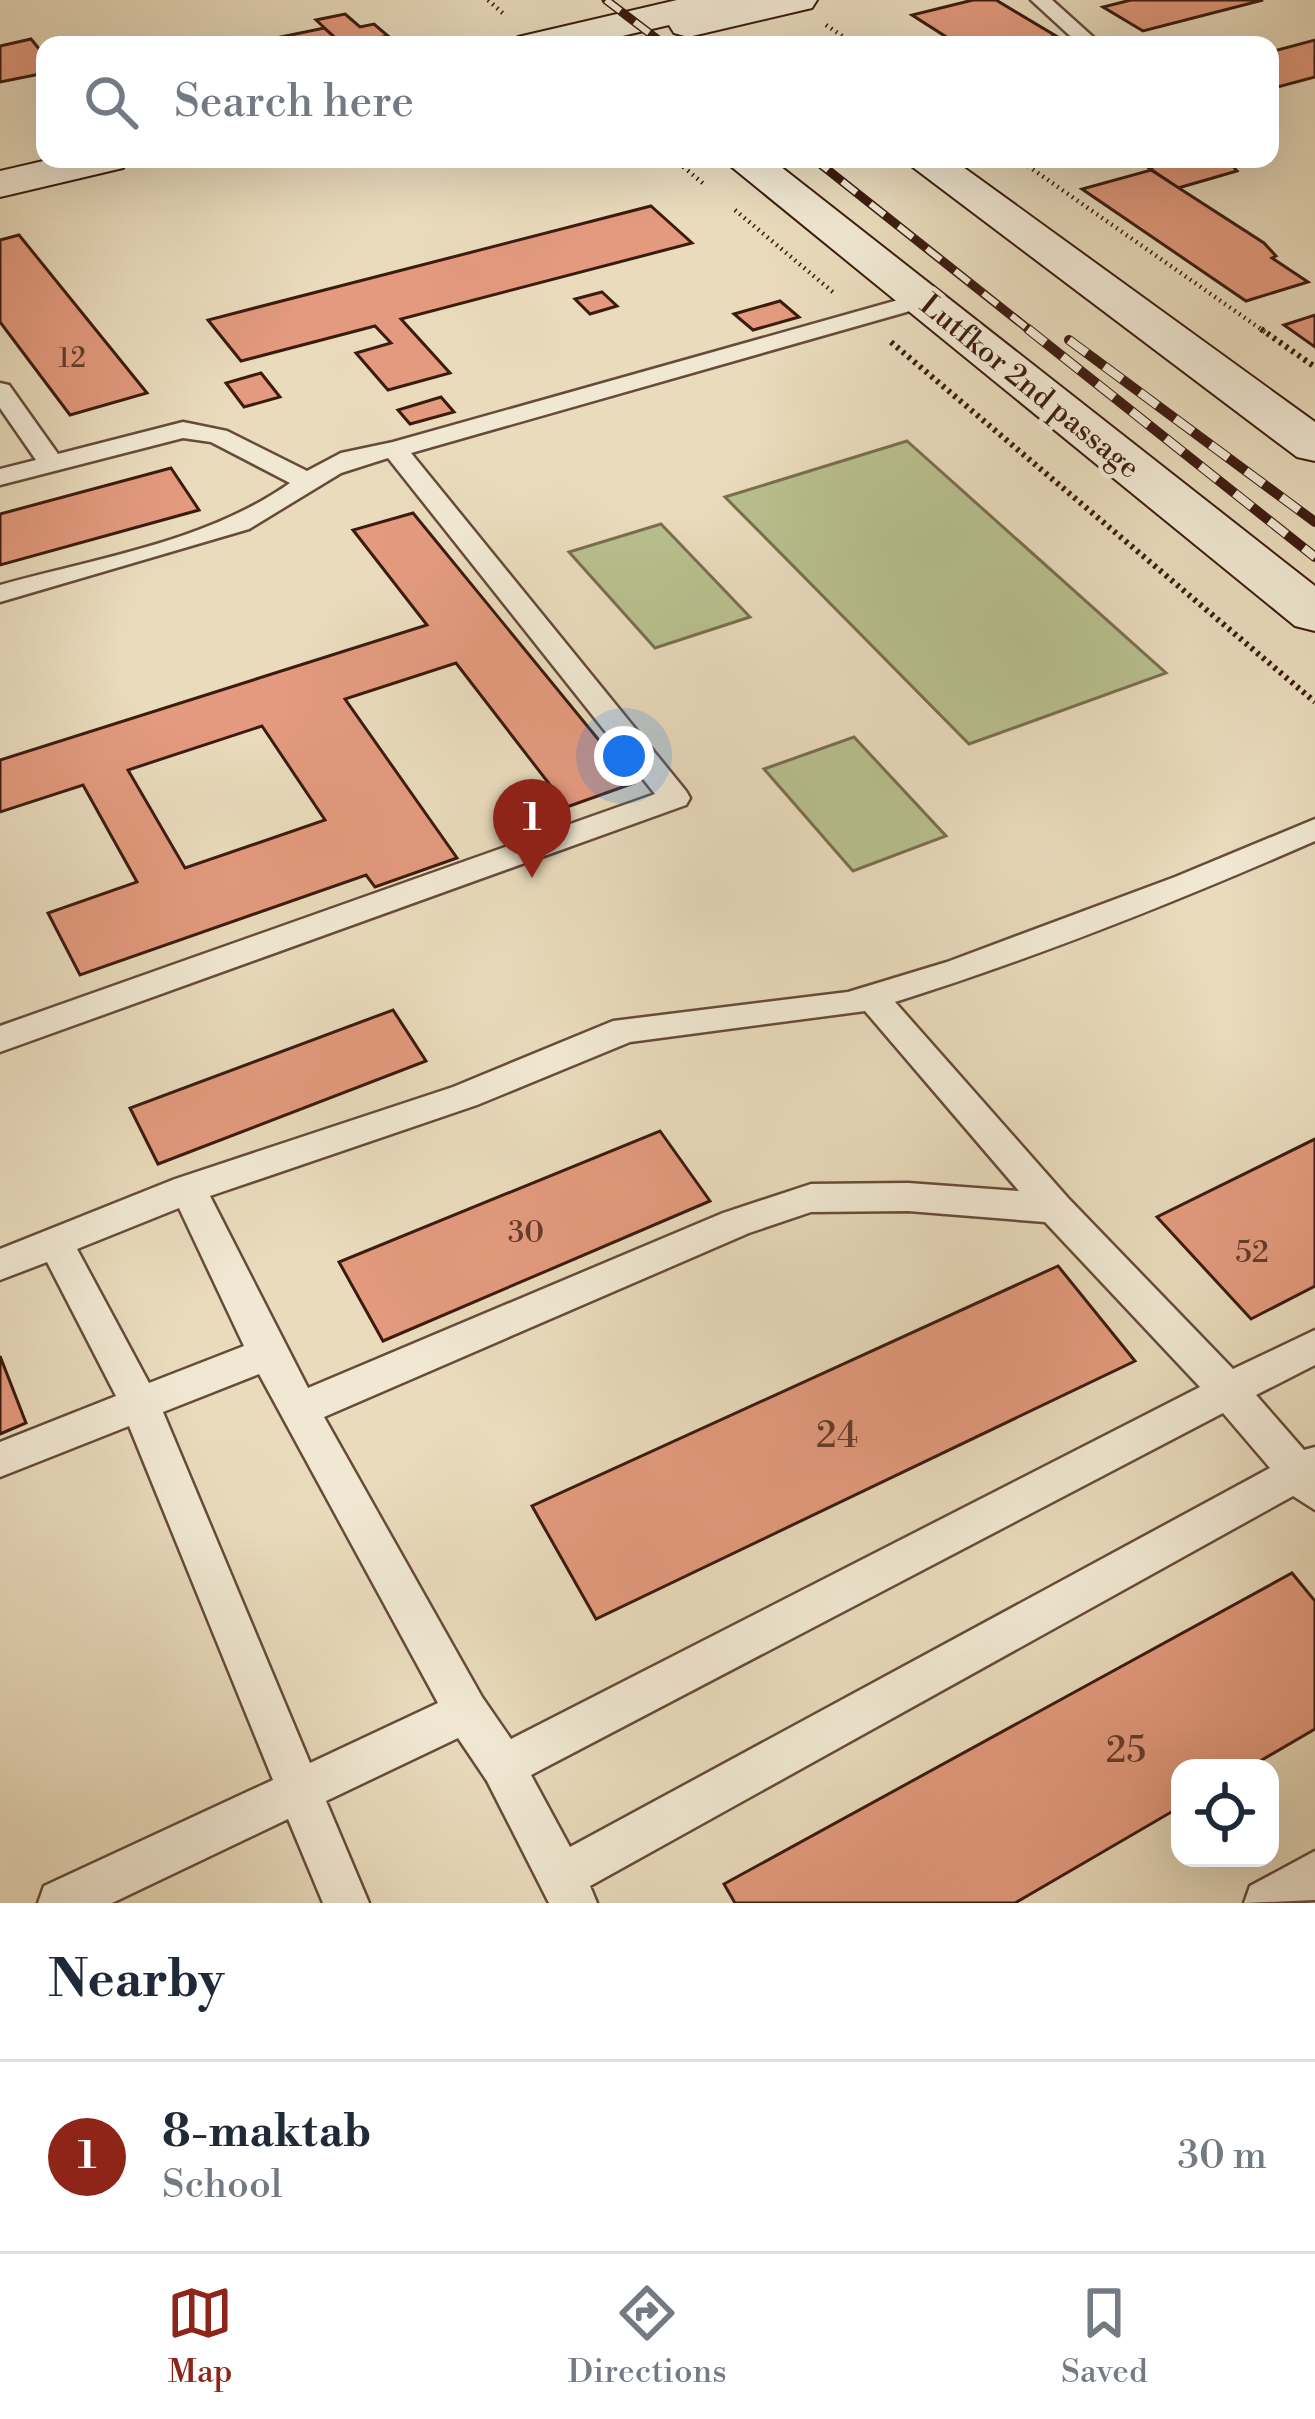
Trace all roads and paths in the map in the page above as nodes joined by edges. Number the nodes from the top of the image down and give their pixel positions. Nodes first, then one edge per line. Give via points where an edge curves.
1 (547, 0) edge
2 (798, 0) edge
3 (1041, 0) edge
4 (721, 4) edge
5 (592, 36) edge
6 (618, 36) edge
7 (762, 36) edge
8 (1082, 36) edge
9 (36, 158) edge
10 (0, 166) edge
11 (69, 168) edge
12 (694, 168) edge
13 (936, 168) edge
14 (1031, 168) edge
15 (726, 183) edge
16 (0, 184) edge
17 (922, 300) junction
18 (861, 316) junction
19 (1315, 367) edge
20 (0, 390) edge
21 (1315, 446) edge
22 (395, 450) junction
23 (51, 463) junction
24 (0, 477) edge
25 (310, 483) junction
26 (1315, 568) edge
27 (1259, 570) junction
28 (0, 594) edge
29 (1315, 614) edge
30 (1315, 702) edge
31 (1315, 829) edge
32 (870, 995) junction
33 (0, 1039) edge
34 (188, 1189) junction
35 (1055, 1208) junction
36 (55, 1242) junction
37 (0, 1265) edge
38 (1315, 1346) edge
39 (268, 1353) junction
40 (1228, 1390) junction
41 (140, 1402) junction
42 (299, 1410) junction
43 (0, 1460) edge
44 (1309, 1476) edge
45 (466, 1712) junction
46 (503, 1766) junction
47 (299, 1790) junction
48 (1315, 1874) edge
49 (567, 1890) edge
50 (61, 1903) edge
51 (346, 1903) edge
52 (1267, 1903) edge

1 - 5 main road
2 - 4 main road
3 - 8 lane
4 - 6 main road
4 - 7 main road
9 - 10 main road
11 - 16 main road
12 - 15 path
13 - 21 main road
14 - 19 path
15 - 17 main road, Lutfkor 2nd passage
15 - 18 path
17 - 18 lane
17 - 27 main road, Lutfkor 2nd passage
18 - 22 lane
18 - 30 path
20 - 23 lane
22 - 25 lane via 363,450
22 - 33 lane via 675,798
23 - 24 lane
23 - 25 lane via 197,430
25 - 28 lane via 236,525
26 - 27 main road
27 - 29 main road, Lutfkor 2nd passage
31 - 32 lane via 980,962
32 - 34 lane via 626,1030 465,1096
32 - 35 lane
34 - 36 lane
34 - 39 lane
35 - 40 lane
35 - 42 lane via 811,1198 736,1222
36 - 37 lane
36 - 41 lane
38 - 40 lane
39 - 41 lane
39 - 42 lane
40 - 44 lane
40 - 46 lane
41 - 43 lane
41 - 47 lane
42 - 45 lane
44 - 49 lane
45 - 46 lane
45 - 47 lane
46 - 49 lane
47 - 50 lane
47 - 51 lane
48 - 52 lane

